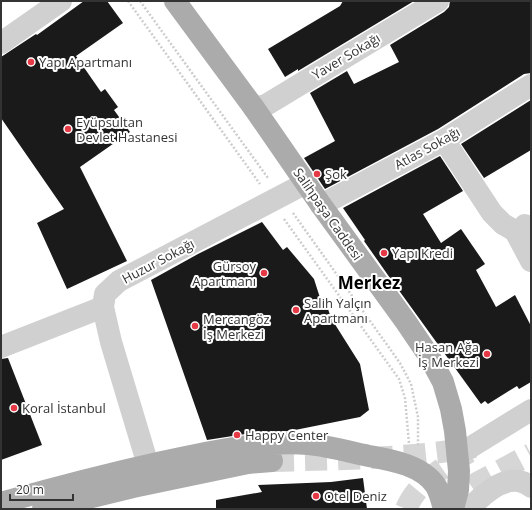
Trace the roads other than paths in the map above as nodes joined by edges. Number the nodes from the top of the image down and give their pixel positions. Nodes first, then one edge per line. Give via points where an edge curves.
1 (61, 1) edge
2 (175, 1) edge
3 (438, 1) edge
4 (1, 43) edge
5 (531, 85) edge
6 (254, 108) junction
7 (444, 140) junction
8 (306, 183) junction
9 (321, 205) junction
10 (531, 261) edge
11 (103, 308) junction
12 (1, 347) edge
13 (531, 410) edge
14 (458, 455) junction
15 (272, 461) tunnel mouth
16 (148, 465) junction
17 (529, 482) edge
18 (1, 503) edge
19 (43, 509) edge
20 (444, 509) edge
21 (454, 509) edge
22 (469, 509) edge

1 - 4 street
2 - 6 main road, Salihpaşa Caddesi
3 - 6 street, Yaver Sokağı via 266,105
5 - 7 street, Atlas Sokağı
6 - 8 main road, Salihpaşa Caddesi
7 - 9 street, Atlas Sokağı
7 - 10 street via 492,213 503,224 520,228
8 - 9 main road, Salihpaşa Caddesi
8 - 11 street, Huzur Sokağı via 119,281 105,294
9 - 14 main road, Salihpaşa Caddesi via 429,356 443,382 451,409
11 - 12 street
11 - 16 street
13 - 14 street
14 - 21 main road, Salihpaşa Caddesi via 460,471
15 - 19 main road via 248,463 133,486
16 - 18 main road
16 - 20 main road via 207,452 245,447 309,444 392,460 416,470 428,477 436,486
17 - 22 street via 510,480 498,485

